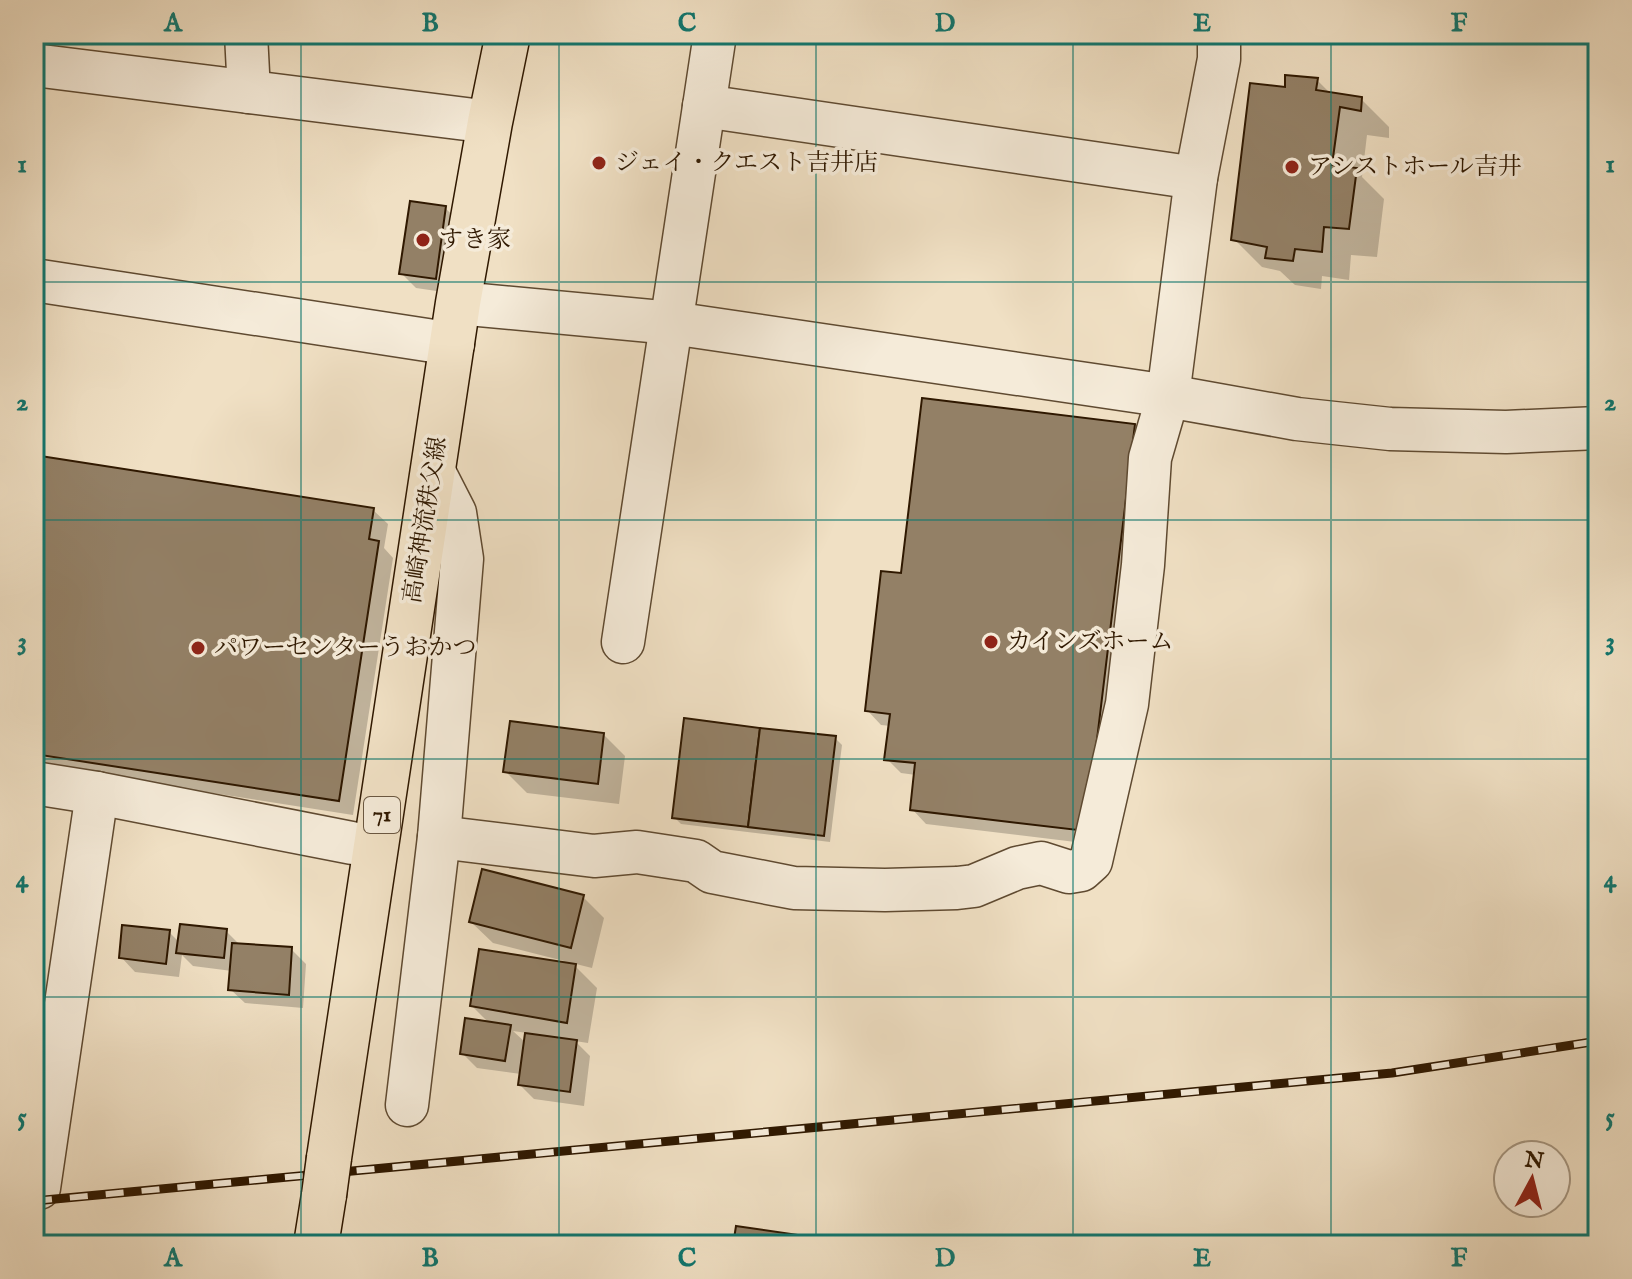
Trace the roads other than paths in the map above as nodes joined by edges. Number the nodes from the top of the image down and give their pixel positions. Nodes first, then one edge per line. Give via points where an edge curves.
1 (246, 34) edge
2 (508, 34) edge
3 (715, 34) edge
4 (1219, 34) edge
5 (34, 65) edge
6 (249, 92) junction
7 (704, 106) junction
8 (490, 122) junction
9 (1196, 178) junction
10 (34, 280) edge
11 (456, 323) junction
12 (672, 323) junction
13 (1168, 396) junction
14 (1598, 428) edge
15 (434, 472) junction
16 (623, 642) dead end
17 (34, 783) edge
18 (97, 793) junction
19 (352, 843) dead end
20 (427, 849) junction
21 (407, 1105) dead end
22 (41, 1126) edge
23 (39, 1188) dead end
24 (316, 1245) edge

1 - 6 street
2 - 8 main road, 高崎神流秩父線 / 71
3 - 7 street
4 - 9 street
5 - 6 street
6 - 8 street
7 - 9 street
7 - 12 street
8 - 11 main road, 高崎神流秩父線 / 71
9 - 13 street
10 - 11 street
11 - 12 street
11 - 15 main road, 高崎神流秩父線 / 71
12 - 13 street
12 - 16 street
13 - 14 street via 1390,429
13 - 20 street via 1150,458 1127,704 1091,861 1081,870 1069,872 1041,863 957,888 794,888 712,872 696,861 637,852 594,856
15 - 20 street via 455,513 462,559
15 - 24 main road, 高崎神流秩父線 / 71
17 - 18 street
18 - 19 street
18 - 22 street
20 - 21 street
22 - 23 street

